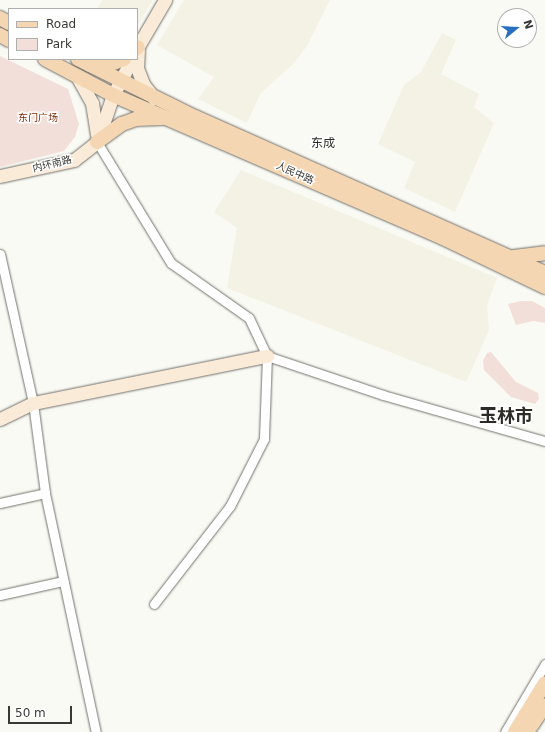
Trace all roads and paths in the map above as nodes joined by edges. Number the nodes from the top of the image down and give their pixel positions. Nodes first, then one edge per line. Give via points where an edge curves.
1 (165, 0) edge
2 (138, 47) edge
3 (47, 60) edge
4 (121, 60) edge
5 (131, 60) edge
6 (137, 60) edge
7 (83, 62) edge
8 (77, 76) junction
9 (120, 82) junction
10 (113, 94) junction
11 (154, 98) junction
12 (167, 118) junction
13 (97, 142) junction
14 (0, 176) edge
15 (545, 252) edge
16 (0, 254) edge
17 (510, 257) junction
18 (545, 273) edge
19 (532, 281) junction
20 (545, 287) edge
21 (545, 290) edge
22 (267, 356) junction
23 (33, 404) junction
24 (0, 419) edge
25 (545, 441) edge
26 (44, 493) junction
27 (0, 503) edge
28 (63, 581) junction
29 (0, 596) edge
30 (154, 604) dead end
31 (545, 664) edge
32 (545, 683) edge
33 (545, 705) edge
34 (96, 732) edge
35 (505, 732) edge
36 (514, 732) edge
37 (527, 732) edge

1 - 2 main road
3 - 8 main road, 人民中路
4 - 7 main road via 111,64
5 - 9 main road
6 - 11 main road via 143,84
7 - 9 main road, 人民中路
8 - 10 main road, 人民中路
8 - 13 main road via 92,103
9 - 10 main road
9 - 11 main road, 人民中路
10 - 12 main road, 人民中路
10 - 13 main road
11 - 17 main road, 人民中路
12 - 13 main road via 136,119 122,124
12 - 19 main road, 人民中路 via 443,238
13 - 14 main road, 内环南路 via 74,160
13 - 22 street via 171,263 249,318
15 - 17 main road via 532,256
16 - 23 street
17 - 18 main road, 人民中路
19 - 20 main road, 人民中路
19 - 21 main road
22 - 23 main road
22 - 25 street via 383,395
22 - 30 street via 264,439 230,506
23 - 24 main road
23 - 26 street
26 - 27 street
26 - 28 street
28 - 29 street
28 - 34 street
31 - 35 street
32 - 36 main road
33 - 37 main road

